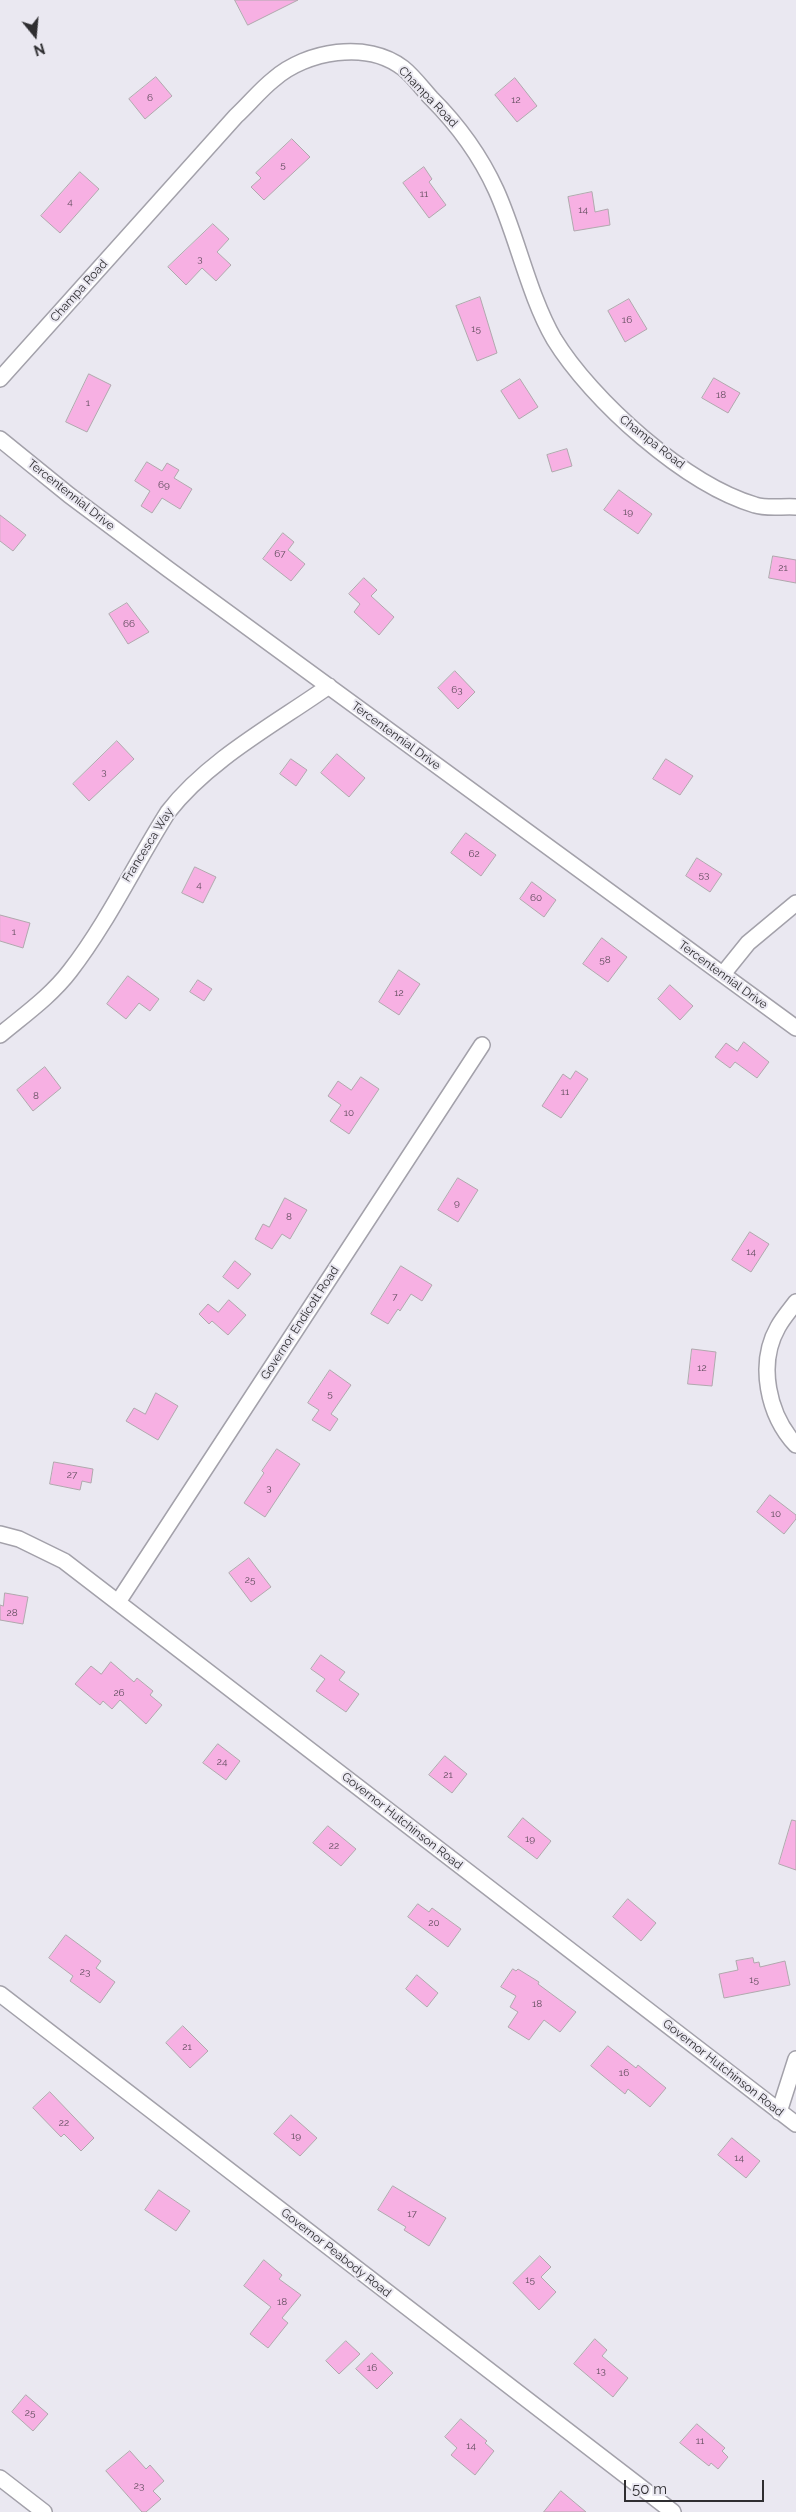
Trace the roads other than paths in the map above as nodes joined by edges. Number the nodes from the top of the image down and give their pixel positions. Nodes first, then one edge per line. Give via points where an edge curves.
1 (0, 379) edge
2 (0, 439) edge
3 (796, 507) edge
4 (329, 686) junction
5 (796, 903) edge
6 (723, 974) junction
7 (796, 1028) edge
8 (0, 1035) edge
9 (482, 1045) dead end
10 (796, 1302) edge
11 (796, 1445) edge
12 (0, 1534) edge
13 (118, 1602) junction
14 (0, 1994) edge
15 (796, 2058) edge
16 (780, 2112) junction
17 (796, 2124) edge
18 (0, 2478) edge
19 (44, 2512) edge
20 (673, 2512) edge

1 - 3 street, Champa Road via 236,116 274,78 303,60 331,53 360,52 382,56 402,68 469,141 496,191 554,337 605,404 637,434 721,491 757,506
2 - 4 street, Tercentennial Drive via 70,495
4 - 6 street, Tercentennial Drive
4 - 8 street, Francesca Way via 225,758 182,794 70,971
5 - 6 street via 748,943
6 - 7 street, Tercentennial Drive
9 - 13 street, Governor Endicott Road
10 - 11 street via 778,1327 768,1352 767,1379 784,1432
12 - 13 street, Governor Hutchinson Road via 19,1539 64,1561
13 - 16 street, Governor Hutchinson Road
14 - 20 street, Governor Peabody Road
15 - 16 street
16 - 17 street, Governor Hutchinson Road
18 - 19 street

